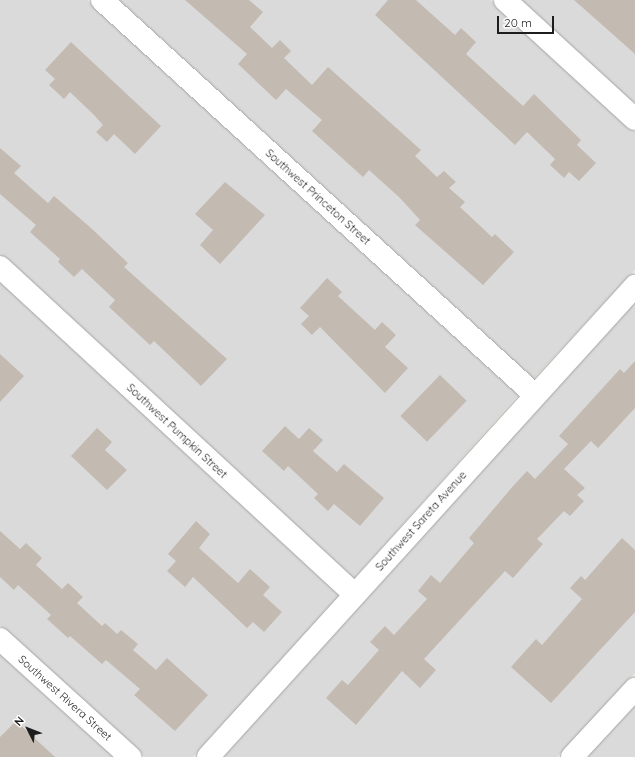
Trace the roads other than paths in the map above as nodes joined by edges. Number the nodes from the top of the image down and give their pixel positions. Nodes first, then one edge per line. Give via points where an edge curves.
1 (102, 0) edge
2 (505, 0) edge
3 (635, 119) edge
4 (0, 268) edge
5 (635, 286) edge
6 (534, 394) junction
7 (355, 595) junction
8 (0, 639) edge
9 (635, 689) edge
10 (130, 757) edge
11 (208, 757) edge
12 (572, 757) edge

1 - 6 street, Southwest Princeton Street
2 - 3 street
4 - 7 street, Southwest Pumpkin Street
5 - 6 street, Southwest Sareta Avenue
6 - 7 street, Southwest Sareta Avenue
7 - 11 street, Southwest Sareta Avenue
8 - 10 street, Southwest Rivera Street
9 - 12 street

